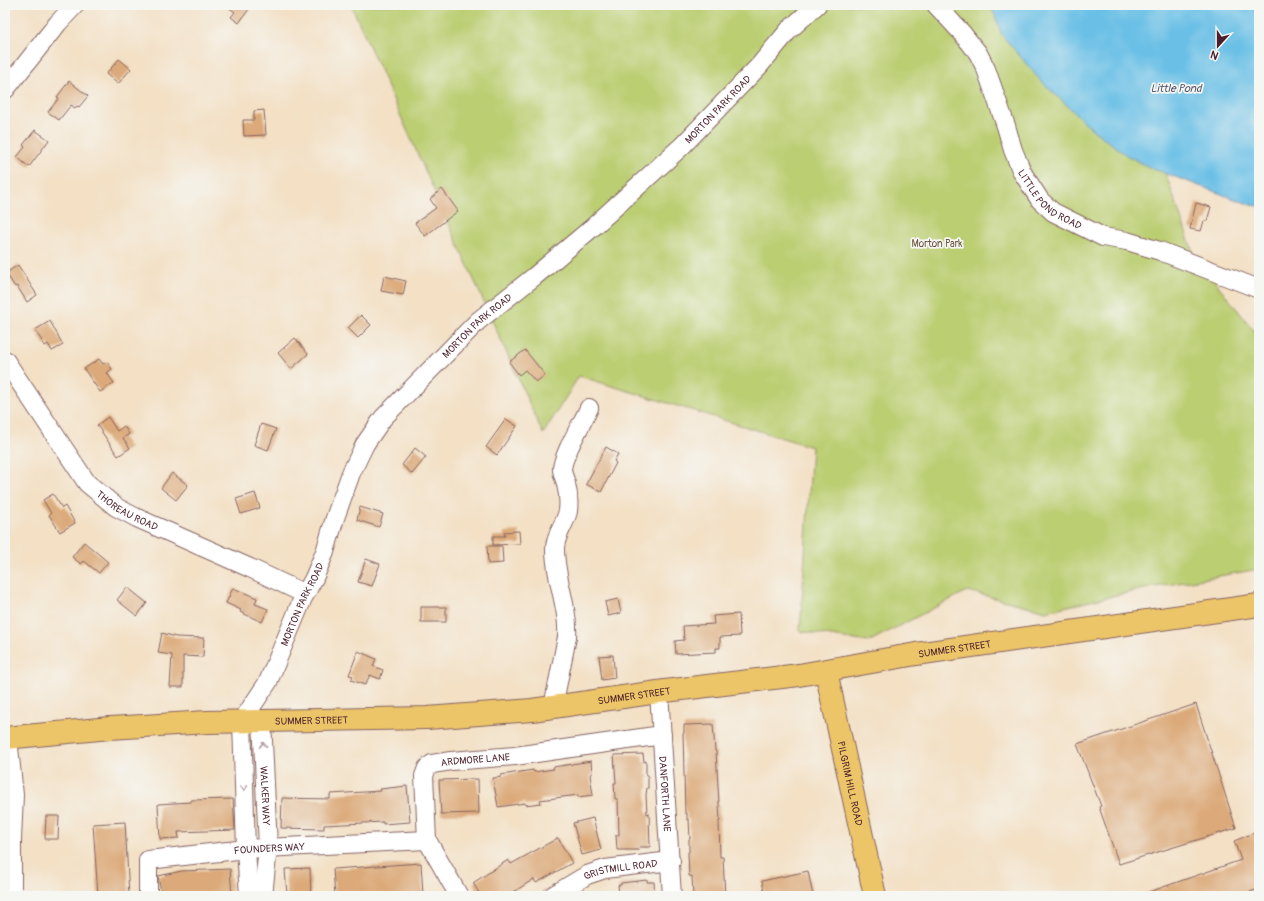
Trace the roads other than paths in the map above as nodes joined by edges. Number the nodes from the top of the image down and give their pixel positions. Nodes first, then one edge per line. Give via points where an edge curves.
1 (75, 5) edge
2 (817, 5) edge
3 (936, 5) edge
4 (5, 90) edge
5 (1259, 289) edge
6 (5, 360) edge
7 (589, 408) dead end
8 (305, 594) junction
9 (1259, 605) edge
10 (826, 671) junction
11 (659, 692) junction
12 (553, 707) junction
13 (252, 721) junction
14 (662, 735) junction
15 (7, 738) edge
16 (427, 840) junction
17 (268, 847) junction
18 (246, 848) junction
19 (671, 861) junction
20 (12, 896) edge
21 (148, 896) edge
22 (250, 896) edge
23 (263, 896) edge
24 (459, 896) edge
25 (552, 896) edge
26 (672, 896) edge
27 (875, 896) edge

1 - 4 street
2 - 8 street, MORTON PARK ROAD via 789,30 759,66 682,146 593,227 478,321 383,418 365,444 351,473 325,552
3 - 5 street, LITTLE POND ROAD via 978,54 986,69 1022,172 1040,200 1053,212 1103,237 1160,251
6 - 8 street, THOREAU ROAD via 87,483 116,507
7 - 12 street via 564,458 562,470 568,512 557,535 555,548 557,574 568,626
8 - 13 street, MORTON PARK ROAD
9 - 10 main road, SUMMER STREET via 916,654
10 - 11 main road, SUMMER STREET
10 - 27 main road, PILGRIM HILL ROAD
11 - 12 main road, SUMMER STREET
11 - 14 street, DANFORTH LANE
12 - 13 main road, SUMMER STREET via 432,718
13 - 15 main road, SUMMER STREET via 110,728
17 -> 13 street, WALKER WAY
13 -> 18 street, WALKER WAY
14 - 16 street, ARDMORE LANE via 515,756 432,764 424,776
14 - 19 street, DANFORTH LANE
15 - 20 street via 14,795
16 - 17 street, FOUNDERS WAY
16 - 24 street, ARDMORE LANE
17 - 18 street, FOUNDERS WAY
17 - 23 street, WALKER WAY
18 - 21 street, FOUNDERS WAY via 148,860
18 - 22 street, WALKER WAY
19 - 25 street, GRISTMILL ROAD via 605,869 587,875
19 - 26 street, DANFORTH LANE

